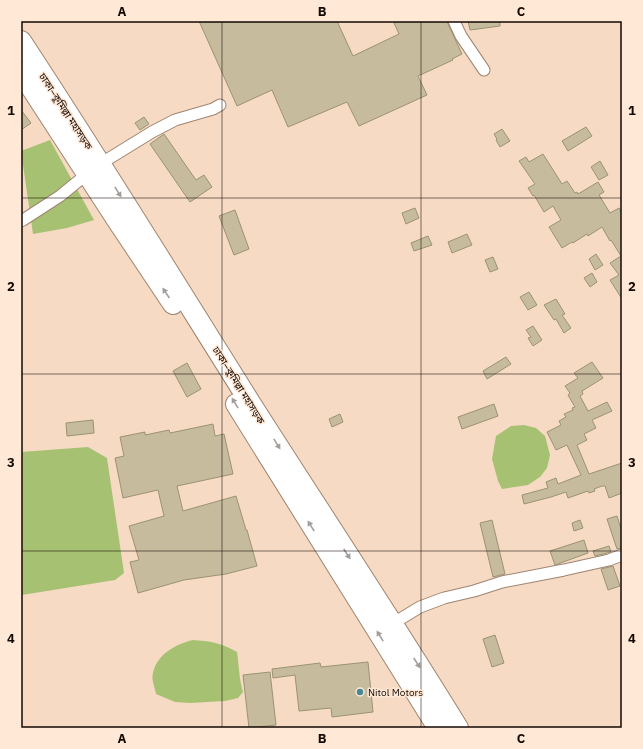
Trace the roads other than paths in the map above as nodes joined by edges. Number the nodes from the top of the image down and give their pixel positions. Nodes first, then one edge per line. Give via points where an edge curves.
1 (454, 21) edge
2 (21, 41) edge
3 (484, 70) dead end
4 (21, 72) edge
5 (220, 105) dead end
6 (94, 169) junction
7 (21, 221) edge
8 (622, 555) edge
9 (392, 624) junction
10 (438, 728) edge
11 (458, 728) edge

1 - 3 street
2 - 6 highway, ঢাকা–কুমিল্লা মহাসড়ক
4 - 6 highway, ঢাকা–কুমিল্লা মহাসড়ক
5 - 6 street via 175,120
6 - 7 street via 60,196
6 -> 9 highway, ঢাকা–কুমিল্লা মহাসড়ক
10 -> 6 highway, ঢাকা–কুমিল্লা মহাসড়ক via 193,334 117,220
8 - 9 street via 444,598 420,607
9 -> 11 highway, ঢাকা–কুমিল্লা মহাসড়ক

